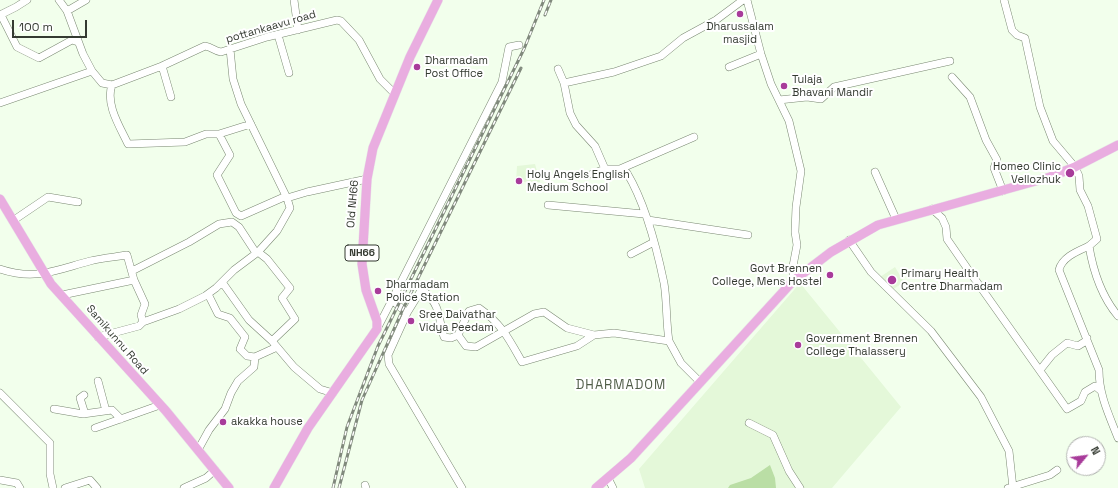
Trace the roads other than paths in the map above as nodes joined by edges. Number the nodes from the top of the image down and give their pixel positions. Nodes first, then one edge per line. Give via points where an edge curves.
1 (26, 0) edge
2 (59, 0) edge
3 (86, 0) edge
4 (294, 0) edge
5 (438, 0) edge
6 (743, 0) edge
7 (747, 0) edge
8 (1004, 0) edge
9 (67, 11) junction
10 (0, 15) edge
11 (298, 30) junction
12 (278, 35) junction
13 (78, 42) junction
14 (519, 45) dead end
15 (230, 49) junction
16 (761, 54) junction
17 (950, 62) dead end
18 (162, 66) junction
19 (729, 67) dead end
20 (558, 69) dead end
21 (92, 71) junction
22 (289, 73) dead end
23 (952, 77) dead end
24 (564, 83) junction
25 (112, 85) junction
26 (395, 94) junction
27 (171, 97) dead end
28 (779, 100) junction
29 (0, 103) edge
30 (251, 124) junction
31 (219, 134) junction
32 (694, 137) dead end
33 (1118, 145) edge
34 (1075, 167) junction
35 (605, 169) junction
36 (620, 169) junction
37 (875, 172) dead end
38 (592, 174) dead end
39 (368, 179) junction
40 (1003, 191) junction
41 (287, 198) junction
42 (0, 199) edge
43 (78, 202) dead end
44 (548, 205) dead end
45 (932, 209) junction
46 (646, 217) junction
47 (896, 219) junction
48 (14, 220) junction
49 (748, 235) dead end
50 (849, 240) junction
51 (654, 242) junction
52 (1089, 246) junction
53 (257, 252) junction
54 (631, 254) dead end
55 (0, 269) edge
56 (132, 271) junction
57 (45, 274) junction
58 (134, 280) junction
59 (793, 281) junction
60 (222, 282) junction
61 (208, 294) junction
62 (62, 295) junction
63 (392, 300) junction
64 (407, 314) junction
65 (1118, 316) edge
66 (247, 318) junction
67 (143, 322) junction
68 (234, 324) junction
69 (377, 329) junction
70 (504, 330) junction
71 (458, 335) junction
72 (594, 335) junction
73 (98, 337) junction
74 (1087, 338) junction
75 (272, 341) junction
76 (669, 341) junction
77 (277, 347) junction
78 (255, 357) junction
79 (1040, 370) junction
80 (98, 381) dead end
81 (700, 382) junction
82 (1100, 390) junction
83 (0, 393) edge
84 (333, 393) junction
85 (84, 395) dead end
86 (160, 405) junction
87 (54, 409) dead end
88 (106, 411) junction
89 (85, 414) junction
90 (121, 419) junction
91 (749, 423) dead end
92 (95, 428) dead end
93 (1118, 438) edge
94 (198, 450) junction
95 (215, 470) junction
96 (1057, 470) dead end
97 (608, 478) junction
98 (0, 480) edge
99 (20, 488) edge
100 (53, 488) edge
101 (66, 488) edge
102 (97, 488) edge
103 (184, 488) edge
104 (229, 488) edge
105 (274, 488) edge
106 (462, 488) edge
107 (596, 488) edge
108 (613, 488) edge
109 (800, 488) edge
110 (1011, 488) edge

1 - 10 street
2 - 9 street
3 - 9 street
4 - 11 street
5 - 26 main road, Old NH66 / NH66
6 - 24 street via 716,20 683,38 661,56 614,72
7 - 16 street
8 - 34 street via 1012,30 1025,38 1040,108 1053,141
9 - 13 street
10 - 13 street via 17,47 39,58 72,40
11 - 12 street, pottankaavu road
11 - 26 street, pottankaavu road via 331,21 341,21 359,40 380,79
12 - 15 street, pottankaavu road
12 - 22 street
13 - 21 street
14 - 63 street via 509,46 502,82
15 - 18 street, pottankaavu road via 215,52 211,46 205,46
15 - 30 street via 236,90
16 - 19 street
16 - 28 street
17 - 28 street via 834,87 821,98
18 - 25 street, pottankaavu road
18 - 27 street
20 - 24 street
21 - 25 street via 102,83
21 - 29 street
23 - 40 street via 970,97 986,140 997,160 994,168
24 - 35 street via 570,112 576,125 595,146
25 - 31 street via 109,94 114,115 128,144 185,142 206,134
26 - 39 main road, Old NH66 / NH66 via 372,148
28 - 59 street via 789,121 801,171 794,232 797,245
30 - 31 street
30 - 41 street
31 - 41 street via 230,155 217,175 236,213 241,216 284,197
32 - 36 street
33 - 34 main road
34 - 40 main road
34 - 52 street via 1097,240
35 - 36 street
35 - 38 street
36 - 46 street via 629,177
37 - 47 street
39 - 41 street
39 - 69 main road, Old NH66 / NH66 via 362,264
40 - 45 main road
41 - 53 street via 290,208 277,231
42 - 48 main road, Samikunnu Road
43 - 48 street via 48,197
44 - 46 street
45 - 47 main road
45 - 79 street via 942,218 947,239
46 - 49 street
46 - 51 street
47 - 50 main road
48 - 57 main road, Samikunnu Road
50 - 59 main road
50 - 110 street via 871,272 931,332 981,397 1009,451
51 - 54 street
51 - 76 street via 664,284 665,321
52 - 65 street via 1094,269 1107,299
52 - 74 street via 1077,251 1060,264 1059,270
53 - 56 street via 239,227 232,222 219,224
53 - 60 street
53 - 75 street via 267,259 290,288 282,298 295,319
55 - 57 street via 22,275
56 - 57 street via 127,255 92,260
56 - 58 street
57 - 62 main road, Samikunnu Road
58 - 62 street
58 - 67 street via 145,304 141,315
59 - 81 main road
60 - 61 street
60 - 66 street
61 - 67 street via 179,309
61 - 68 street via 218,314 230,318
62 - 73 main road, Samikunnu Road
63 - 64 street
63 - 69 street
64 - 71 street via 417,295 423,292 436,304 444,337 452,338
64 - 106 street via 388,355 389,364
66 - 68 street
66 - 75 street
67 - 73 street via 139,326
68 - 78 street via 245,337 240,349 247,356
69 - 84 main road
70 - 71 street via 473,347 466,346
70 - 71 street via 492,316 479,308 474,308
70 - 72 street via 534,314 544,312 571,330
70 - 72 street via 522,362 577,346
72 - 76 street via 614,333
73 - 86 main road, Samikunnu Road
74 - 79 street via 1078,346 1067,343 1052,355
74 - 82 street via 1099,370
75 - 77 street
76 - 81 street via 681,363
77 - 78 street
77 - 84 street via 294,368 320,389
78 - 94 street via 254,366 238,381 226,409 208,430
79 - 82 street via 1067,409 1081,401 1085,392 1095,386
80 - 88 street
81 - 97 main road via 631,458
82 - 93 street
83 - 100 street via 50,443 50,474
84 - 105 main road via 308,428
85 - 89 street via 80,398
86 - 90 street
86 - 94 main road, Samikunnu Road
87 - 89 street
88 - 89 street
88 - 90 street via 115,411
90 - 92 street
91 - 109 street via 773,435 789,471
94 - 95 main road, Samikunnu Road
95 - 103 street via 206,478
95 - 104 main road, Samikunnu Road
96 - 110 street via 1050,475
97 - 107 main road
97 - 108 street
98 - 99 street via 17,483
101 - 102 street via 90,480

